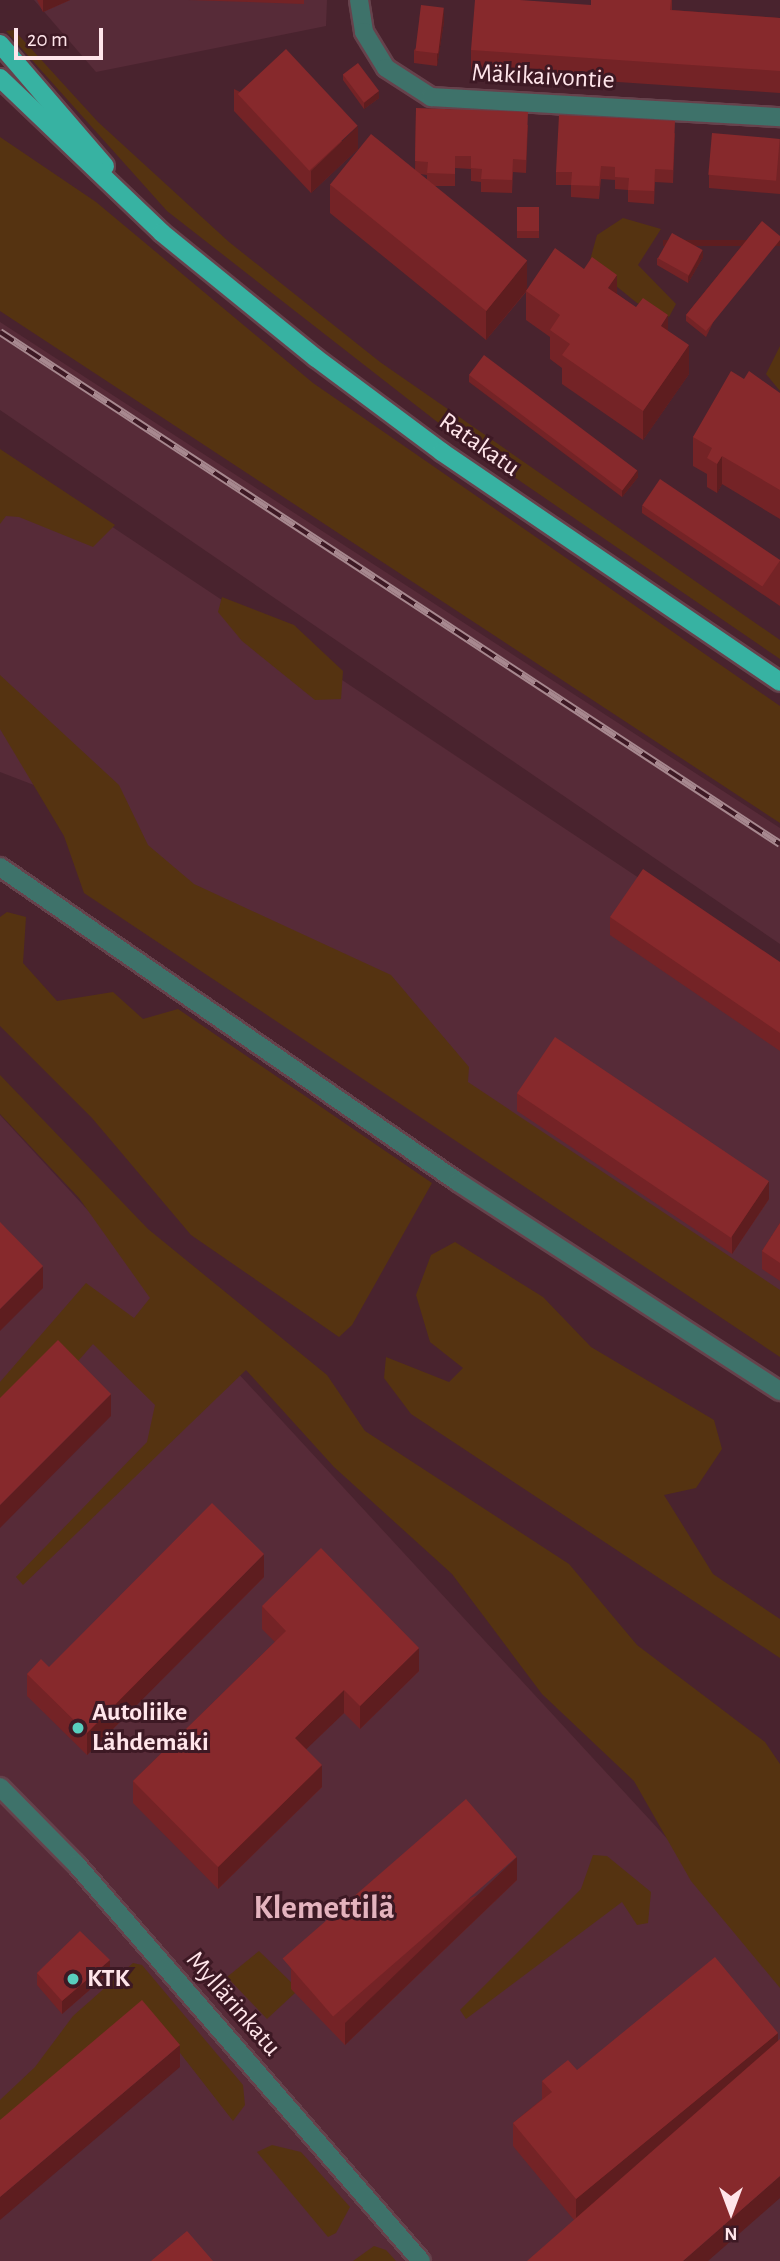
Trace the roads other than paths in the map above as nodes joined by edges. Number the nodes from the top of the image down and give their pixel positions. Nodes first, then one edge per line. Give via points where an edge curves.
1 (359, 0) edge
2 (0, 44) edge
3 (0, 78) edge
4 (780, 117) edge
5 (162, 233) junction
6 (780, 682) edge
7 (0, 867) edge
8 (780, 1391) edge
9 (0, 1787) edge
10 (421, 2261) edge

1 - 4 street, Mäkikaivontie via 365,32 386,68 431,97
2 - 5 main road, Ratakatu
3 - 5 main road, Ratakatu
5 - 6 main road, Ratakatu via 442,452
7 - 8 street via 458,1182
9 - 10 street, Myllärinkatu via 75,1864

